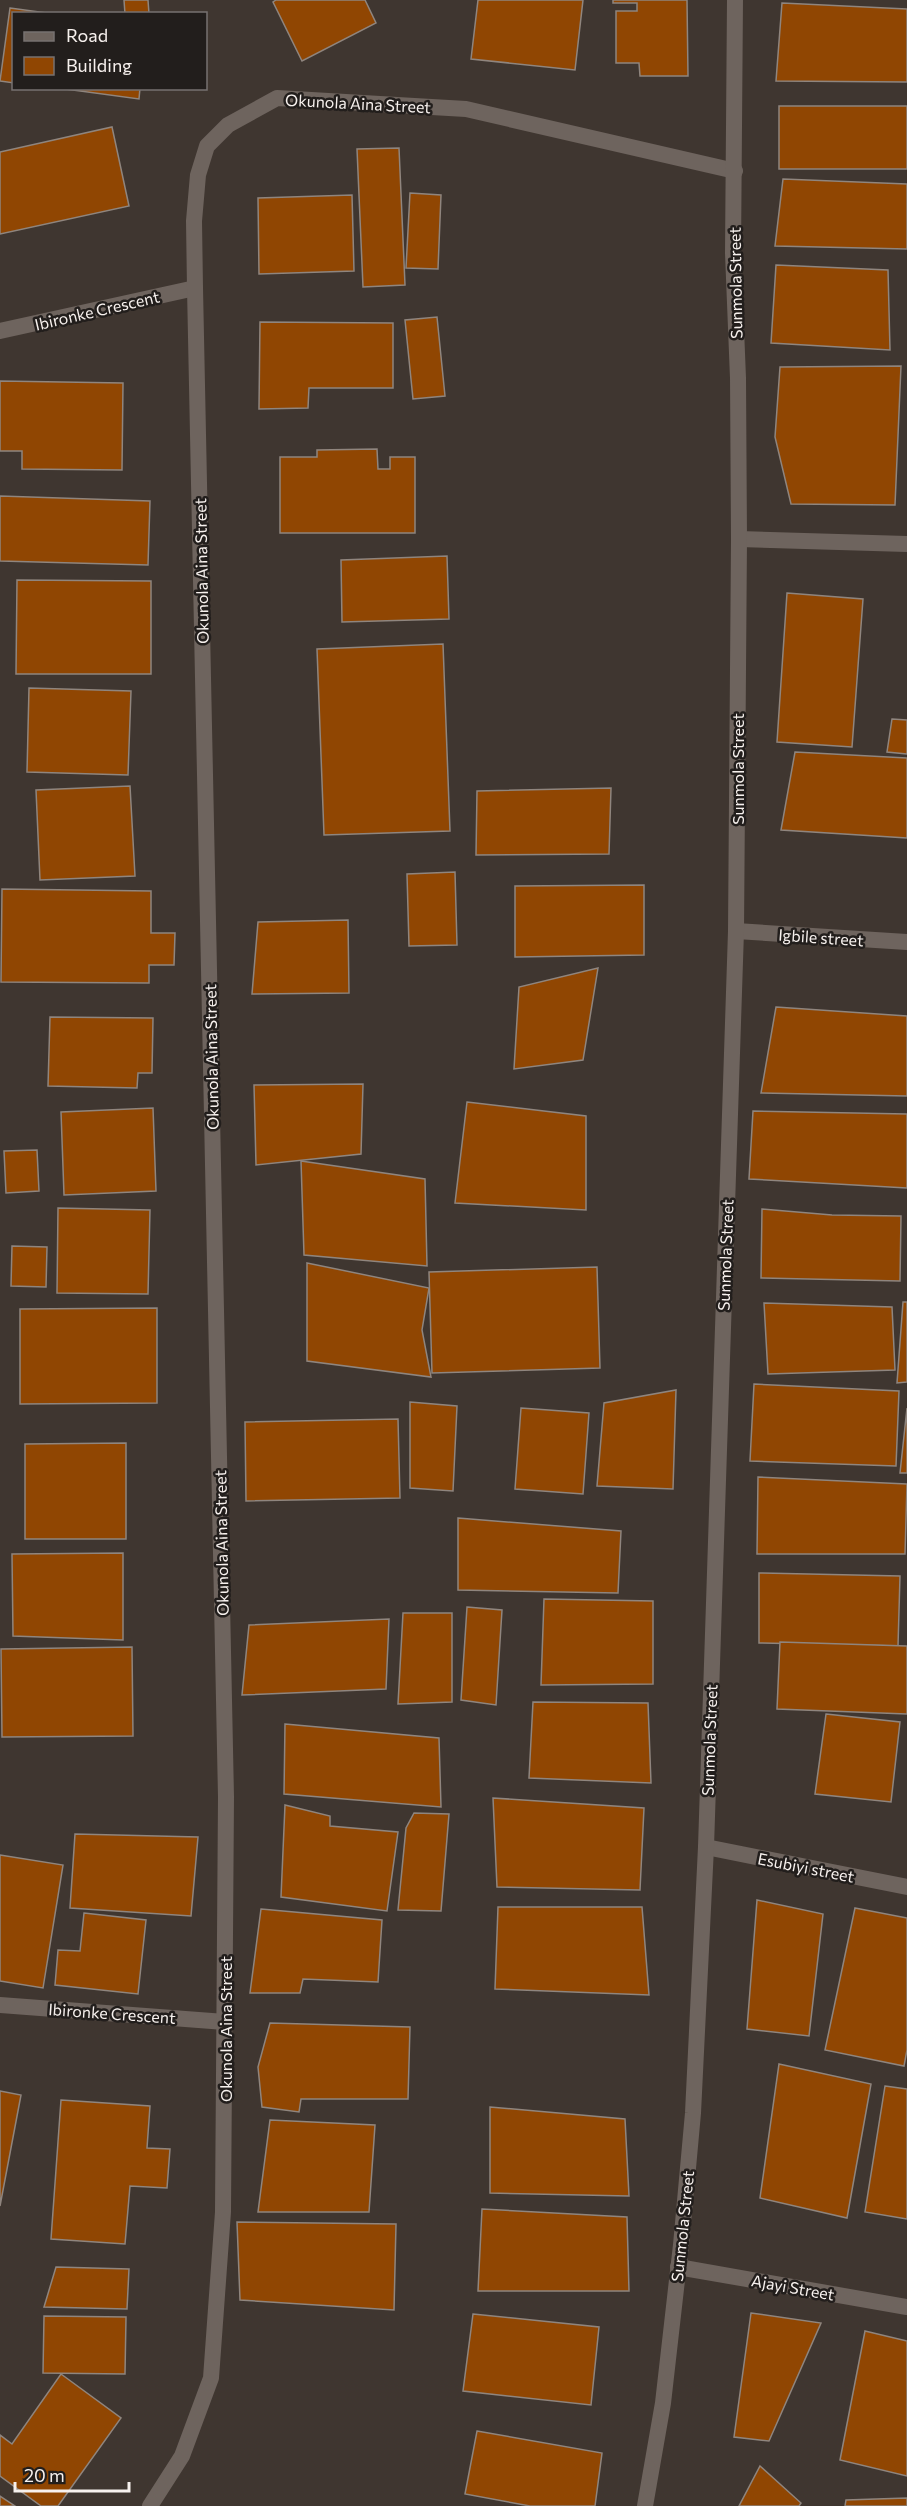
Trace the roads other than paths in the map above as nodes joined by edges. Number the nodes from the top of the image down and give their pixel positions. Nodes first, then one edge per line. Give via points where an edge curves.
1 (735, 0) edge
2 (735, 171) junction
3 (195, 288) junction
4 (0, 331) edge
5 (739, 539) junction
6 (907, 544) edge
7 (736, 931) junction
8 (907, 942) edge
9 (706, 1847) junction
10 (907, 1887) edge
11 (0, 2005) edge
12 (225, 2022) junction
13 (678, 2268) junction
14 (907, 2307) edge
15 (150, 2506) edge
16 (645, 2506) edge

1 - 2 street, Sunmola Street
2 - 3 street, Okunola Aina Street via 465,109 277,98 228,125 207,146 198,175 194,221
2 - 5 street, Sunmola Street
3 - 4 street, Ibironke Crescent
3 - 12 street, Okunola Aina Street via 226,1797
5 - 6 street
5 - 7 street, Sunmola Street
7 - 8 street, Igbile street
7 - 9 street, Sunmola Street
9 - 10 street, Esubiyi street
9 - 13 street, Sunmola Street via 693,2113
11 - 12 street, Ibironke Crescent
12 - 15 street, Okunola Aina Street via 223,2212 211,2378 182,2456
13 - 14 street, Ajayi Street
13 - 16 street, Sunmola Street via 663,2403

